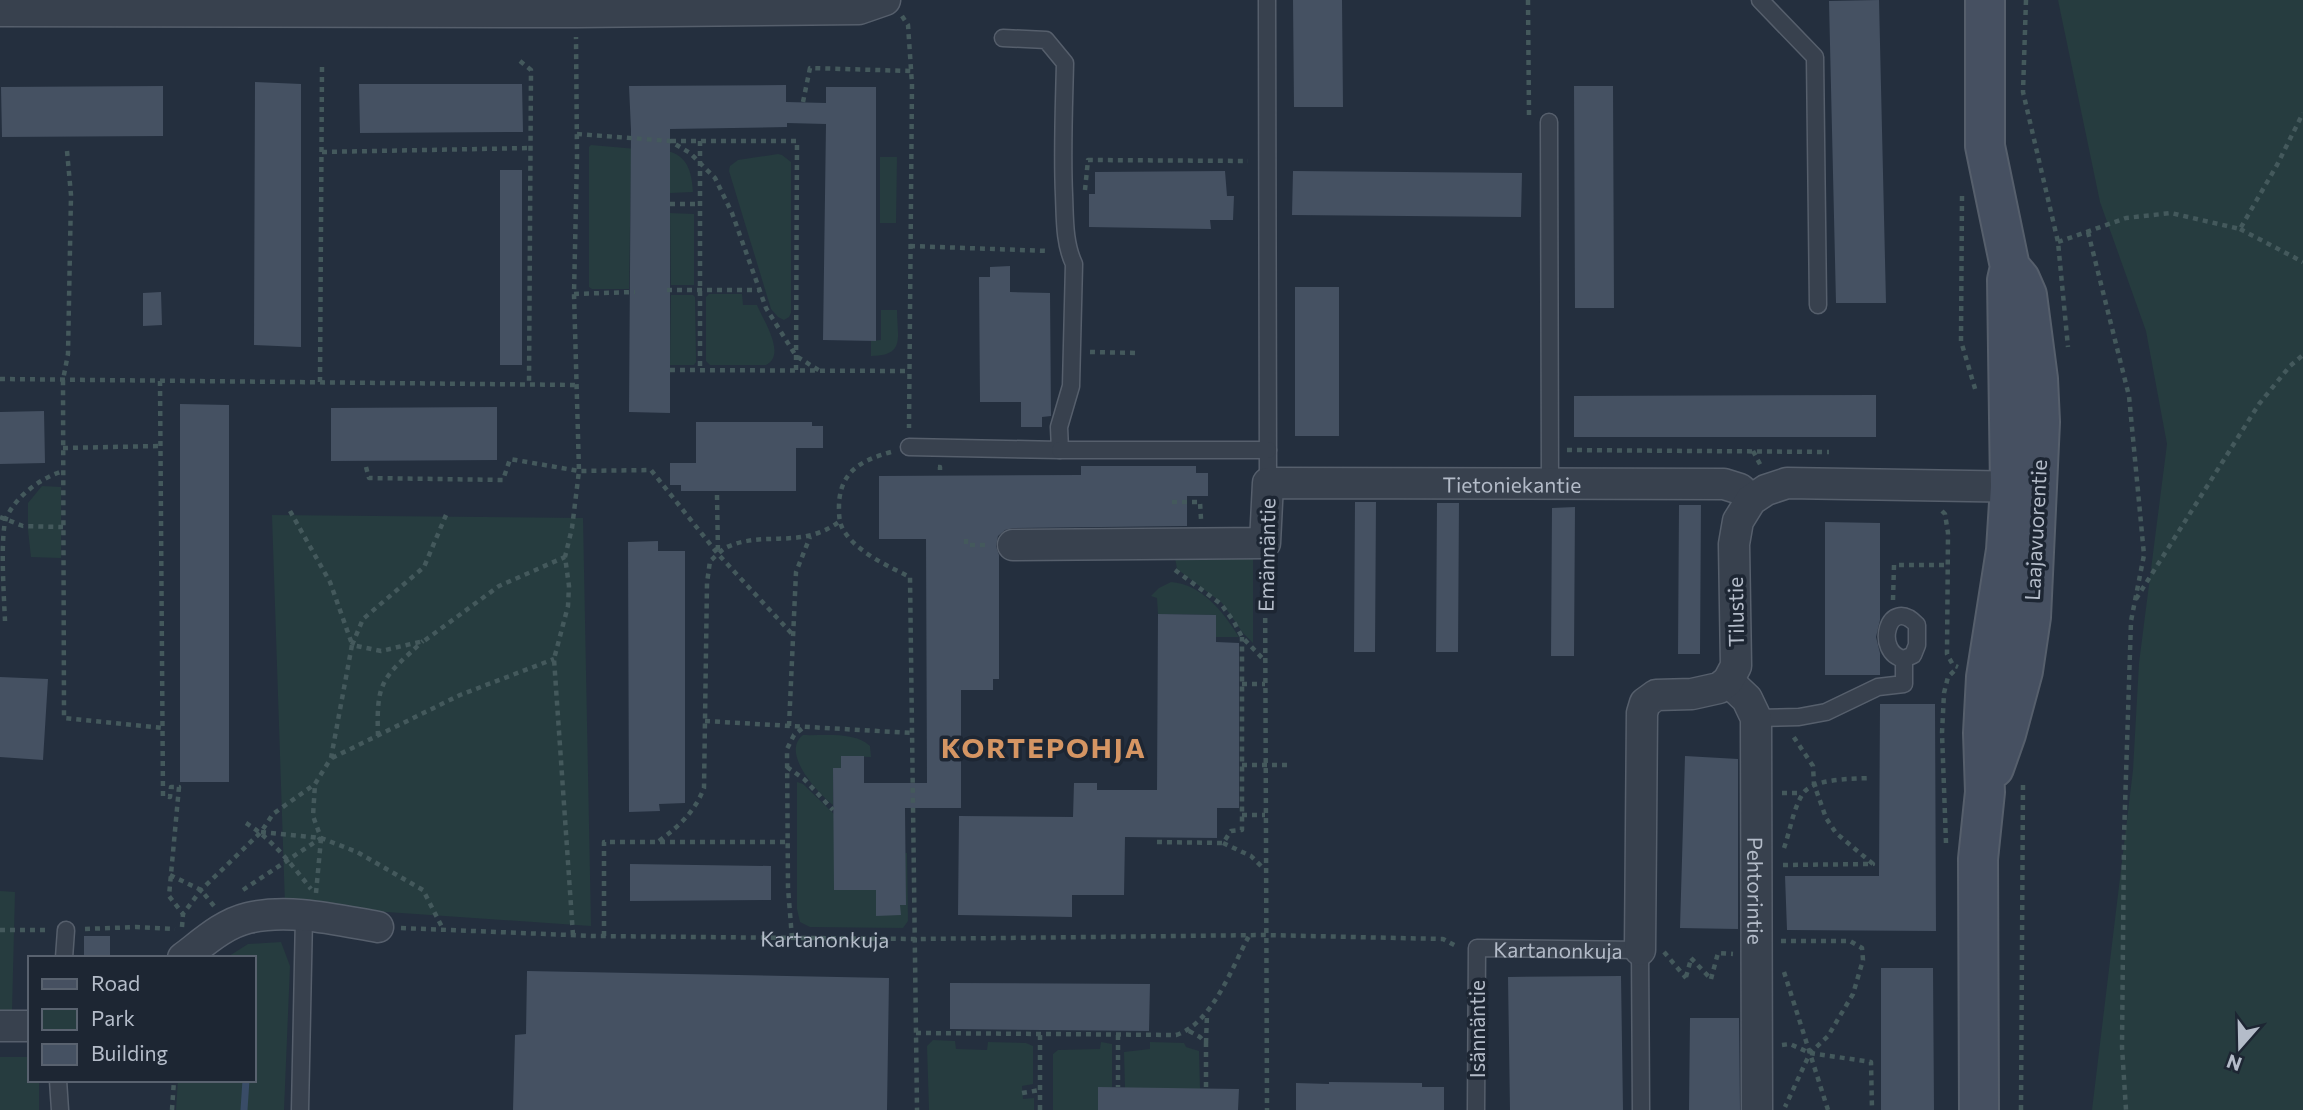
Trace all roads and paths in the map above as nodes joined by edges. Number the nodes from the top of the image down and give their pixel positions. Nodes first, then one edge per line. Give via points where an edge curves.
1 (1267, 0) edge
2 (1760, 0) edge
3 (1985, 0) edge
4 (2026, 0) edge
5 (891, 4) edge
6 (101, 6) edge
7 (0, 11) edge
8 (576, 30) dead end
9 (1003, 38) dead end
10 (520, 61) dead end
11 (322, 67) dead end
12 (911, 71) junction
13 (803, 102) dead end
14 (2303, 113) edge
15 (1549, 122) dead end
16 (577, 134) junction
17 (670, 141) junction
18 (700, 141) junction
19 (531, 148) junction
20 (67, 151) dead end
21 (321, 152) junction
22 (1268, 161) junction
23 (700, 162) junction
24 (1086, 189) dead end
25 (1962, 195) dead end
26 (670, 204) dead end
27 (700, 204) junction
28 (2240, 229) junction
29 (2088, 232) junction
30 (910, 246) junction
31 (1068, 251) junction
32 (2303, 262) edge
33 (667, 290) dead end
34 (700, 290) junction
35 (759, 290) junction
36 (635, 292) dead end
37 (574, 294) junction
38 (1818, 305) dead end
39 (1072, 351) junction
40 (1138, 353) dead end
41 (2303, 355) edge
42 (796, 356) junction
43 (670, 370) dead end
44 (700, 370) junction
45 (796, 371) junction
46 (820, 371) junction
47 (909, 371) junction
48 (0, 379) edge
49 (63, 380) junction
50 (160, 381) junction
51 (320, 382) junction
52 (529, 384) junction
53 (577, 385) junction
54 (1977, 395) dead end
55 (160, 446) junction
56 (909, 447) junction
57 (63, 448) junction
58 (1060, 450) junction
59 (1268, 450) junction
60 (1550, 450) junction
61 (1829, 452) dead end
62 (366, 467) dead end
63 (64, 471) junction
64 (579, 471) junction
65 (1268, 483) junction
66 (1550, 484) junction
67 (2024, 487) junction
68 (717, 495) dead end
69 (1751, 500) junction
70 (1938, 508) dead end
71 (290, 511) dead end
72 (446, 515) dead end
73 (3, 518) edge
74 (839, 521) junction
75 (63, 527) junction
76 (810, 537) junction
77 (1265, 542) junction
78 (1150, 544) junction
79 (1013, 545) dead end
80 (718, 554) junction
81 (565, 557) junction
82 (1948, 565) junction
83 (2134, 603) junction
84 (1893, 618) junction
85 (5, 621) dead end
86 (793, 635) junction
87 (1242, 638) junction
88 (424, 640) junction
89 (352, 645) junction
90 (554, 659) junction
91 (1904, 659) junction
92 (1265, 661) junction
93 (1959, 667) dead end
94 (1728, 681) junction
95 (1242, 684) junction
96 (1265, 684) junction
97 (1768, 718) junction
98 (705, 722) junction
99 (789, 726) junction
100 (804, 727) junction
101 (163, 728) junction
102 (912, 733) junction
103 (378, 736) junction
104 (331, 758) junction
105 (1242, 765) junction
106 (1290, 765) dead end
107 (1265, 766) junction
108 (787, 767) junction
109 (1870, 778) dead end
110 (2023, 780) dead end
111 (315, 783) junction
112 (1814, 784) junction
113 (834, 810) dead end
114 (1242, 815) junction
115 (1265, 815) junction
116 (246, 823) dead end
117 (261, 832) junction
118 (321, 838) junction
119 (659, 841) junction
120 (787, 842) junction
121 (1157, 842) dead end
122 (1223, 843) junction
123 (289, 861) junction
124 (1265, 869) junction
125 (170, 875) junction
126 (201, 890) junction
127 (237, 894) dead end
128 (183, 914) junction
129 (304, 916) junction
130 (378, 927) joint
131 (0, 930) edge
132 (65, 930) junction
133 (219, 930) junction
134 (444, 930) junction
135 (573, 935) junction
136 (1265, 935) junction
137 (604, 936) junction
138 (1249, 936) junction
139 (792, 938) junction
140 (915, 939) junction
141 (1755, 940) junction
142 (182, 944) edge
143 (1652, 951) junction
144 (1476, 952) junction
145 (1718, 953) dead end
146 (64, 956) edge
147 (1207, 1013) junction
148 (0, 1026) edge
149 (28, 1026) edge
150 (1189, 1031) junction
151 (916, 1033) junction
152 (1040, 1035) junction
153 (1118, 1035) junction
154 (1206, 1043) junction
155 (1810, 1053) junction
156 (58, 1082) edge
157 (174, 1082) edge
158 (1118, 1087) dead end
159 (1206, 1089) dead end
160 (1040, 1090) junction
161 (1023, 1093) dead end
162 (60, 1110) edge
163 (172, 1110) edge
164 (300, 1110) edge
165 (917, 1110) edge
166 (1040, 1110) edge
167 (1268, 1110) edge
168 (1476, 1110) edge
169 (1641, 1110) edge
170 (1757, 1110) edge
171 (1783, 1110) edge
172 (1828, 1110) edge
173 (1872, 1110) edge
174 (1979, 1110) edge
175 (2021, 1110) edge
176 (2126, 1110) edge

1 - 22 lane, Emännäntie
2 - 38 lane via 1815,57
3 - 67 main road, Laajavuorentie via 1985,146 2010,267 2027,295 2038,379 2040,422
4 - 29 path via 2023,92 2059,242
5 - 6 street via 846,9 577,12
5 - 12 path via 908,25
6 - 7 street
8 - 16 path
9 - 31 lane via 1046,40 1065,63 1062,165
10 - 19 path via 531,70
11 - 21 path
12 - 13 path via 810,68
12 - 30 path
14 - 28 path
15 - 60 lane
16 - 17 path
16 - 37 path
17 - 18 path
17 - 23 path
18 - 23 path
18 - 42 path via 797,141
19 - 21 path
19 - 52 path
20 - 49 path via 71,208 68,354
21 - 51 path
22 - 24 path via 1088,160
22 - 59 lane, Emännäntie
23 - 27 path
23 - 35 path via 715,178 732,213
25 - 54 path via 1961,341
26 - 27 path
27 - 34 path
28 - 29 path via 2171,213 2126,218
28 - 32 path
29 - 83 path via 2129,396 2144,555
30 - 31 path
30 - 47 path
31 - 39 lane via 1074,264
33 - 34 path
34 - 35 path
34 - 44 path
35 - 42 path
36 - 37 path
37 - 53 path
39 - 40 path
39 - 58 lane via 1071,386 1059,427
41 - 83 path via 2259,404
42 - 45 path
42 - 46 path
43 - 44 path
44 - 45 path
45 - 46 path
46 - 47 path
47 - 56 path
48 - 49 path
49 - 50 path
49 - 57 path
50 - 51 path
50 - 55 path
51 - 52 path
52 - 53 path
53 - 64 path
55 - 57 path
55 - 101 path
56 - 58 lane
56 - 74 path via 875,456 849,472 839,495
57 - 63 path
58 - 59 lane
59 - 65 lane, Emännäntie
60 - 61 path
60 - 66 lane
62 - 64 path via 369,478 503,480 510,459
63 - 73 path via 47,476
63 - 75 path
64 - 80 path via 651,470
64 - 81 path
65 - 66 street, Tietoniekantie
65 - 77 street, Emännäntie
66 - 69 street, Tietoniekantie via 1724,484 1740,489
67 - 69 street via 1787,483
67 - 174 main road, Laajavuorentie via 2031,617 2023,671 1985,792 1978,859
68 - 80 path
69 - 94 street, Tilustie via 1738,520 1734,544 1736,667
70 - 82 path via 1945,514
71 - 89 path via 330,582
72 - 89 path via 424,567 363,619
73 - 75 path via 23,526
73 - 85 path
74 - 76 path
74 - 102 path via 858,546 910,578
75 - 101 path via 64,718
76 - 80 path via 749,542 726,547
76 - 86 path via 796,572
77 - 78 street
77 - 92 path, Emännäntie
78 - 79 street
78 - 87 path via 1176,571 1221,604
80 - 86 path
80 - 98 path via 710,561 707,583
81 - 88 path via 499,586
81 - 90 path via 568,607
82 - 84 path via 1894,565
82 - 93 path via 1947,654
83 - 176 path via 2124,837 2122,1047
84 - 91 lane via 1888,625 1888,650
84 - 91 lane via 1909,617 1917,625 1917,645
86 - 99 path
87 - 92 path
87 - 95 path
88 - 89 path via 381,651
88 - 103 path via 387,674 377,703
89 - 104 path
90 - 103 path via 460,695
90 - 135 path
91 - 97 lane via 1904,684 1878,687 1826,712
92 - 96 path, Emännäntie
94 - 97 street
94 - 143 street via 1719,688 1692,694 1656,695 1645,703 1642,713
95 - 96 path
95 - 105 path
96 - 107 path, Emännäntie
97 - 112 path via 1813,766
97 - 141 street, Pehtorintie
98 - 99 path
98 - 119 path via 704,788 683,822
99 - 100 path
100 - 102 path
100 - 108 path via 793,735 787,749
101 - 125 path via 163,796 170,796 171,787 179,788
102 - 140 path
103 - 104 path
104 - 111 path
105 - 107 path
105 - 114 path
106 - 107 path
107 - 115 path, Emännäntie
108 - 113 path
108 - 120 path
109 - 112 path
110 - 175 path
111 - 117 path via 273,814
111 - 118 path via 313,816
112 - 112 path via 1836,833 1873,864 1777,865 1802,793
114 - 115 path
114 - 122 path via 1242,830 1231,831
115 - 124 path, Emännäntie
116 - 117 path
117 - 118 path
117 - 123 path
117 - 126 path
118 - 123 path
118 - 123 path via 316,896
118 - 134 path via 357,852 423,890
119 - 120 path
119 - 137 path via 604,842
120 - 139 path
121 - 122 path
122 - 124 path via 1251,856
123 - 127 path
124 - 136 path, Emännäntie
125 - 126 path
125 - 128 path via 169,896
126 - 128 path
126 - 133 path via 216,908
128 - 142 path
129 - 130 street
129 - 133 street via 247,918
129 - 164 lane
130 - 134 path, Kartanonkuja
131 - 132 path
132 - 142 path via 136,927
132 - 146 lane
133 - 142 street
134 - 135 path, Kartanonkuja
135 - 137 path, Kartanonkuja
136 - 138 path, Kartanonkuja
136 - 144 path, Kartanonkuja via 1443,939
136 - 167 path, Emännäntie
137 - 139 path, Kartanonkuja
138 - 140 path, Kartanonkuja
138 - 147 path
139 - 140 path, Kartanonkuja
140 - 151 path
141 - 155 path via 1786,973
141 - 155 path via 1850,941 1862,948 1853,993 1828,1036
141 - 170 street, Pehtorintie
143 - 144 lane, Kartanonkuja
143 - 145 path via 1686,978 1691,958 1711,979
143 - 169 lane
144 - 168 lane, Isännäntie
147 - 150 path
147 - 154 path
148 - 149 street
150 - 153 path
150 - 154 path
151 - 152 path
151 - 165 path
152 - 153 path
152 - 160 path
153 - 158 path
154 - 159 path
155 - 171 path
155 - 172 path
155 - 173 path via 1871,1062
156 - 162 lane
157 - 163 path
160 - 161 path
160 - 166 path

